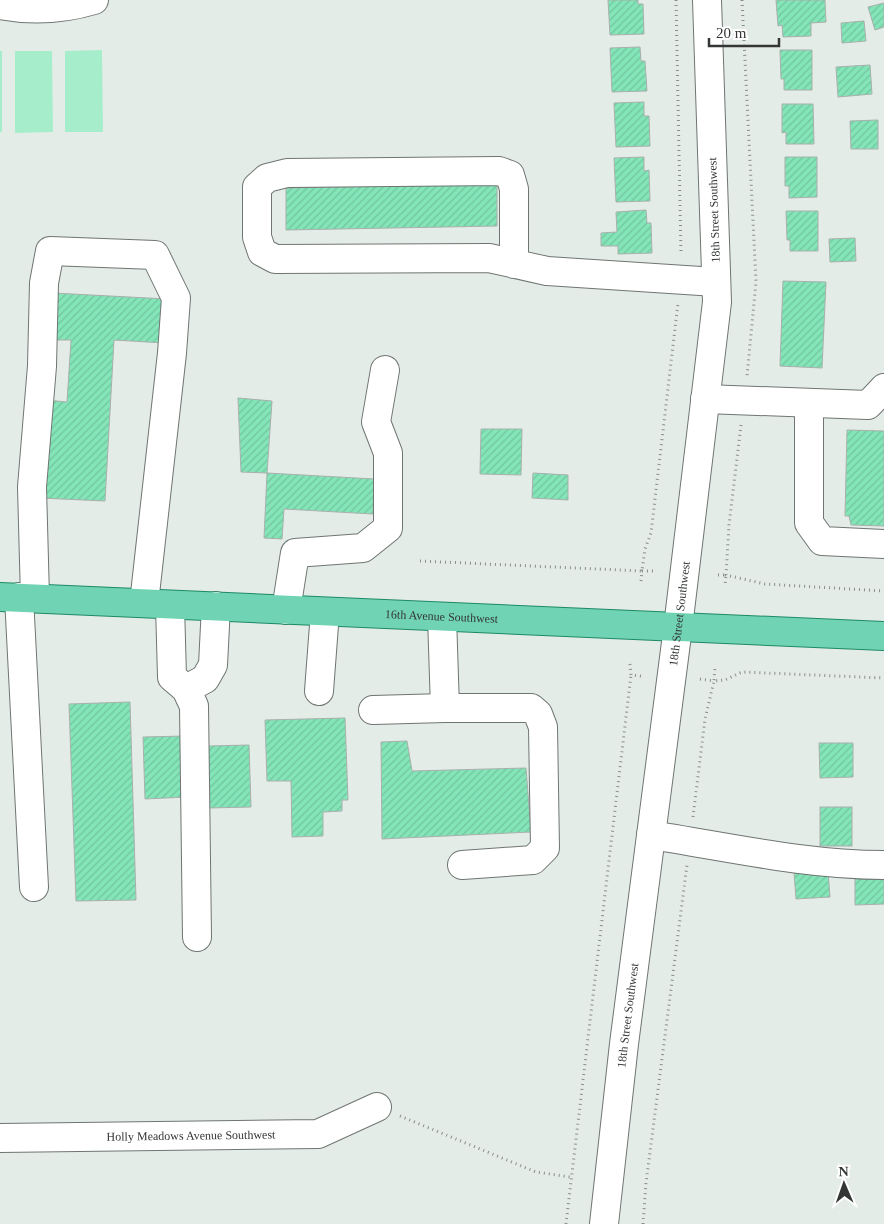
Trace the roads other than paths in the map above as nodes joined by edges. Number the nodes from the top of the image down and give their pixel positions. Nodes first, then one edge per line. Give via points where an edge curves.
1 (94, 0) edge
2 (707, 0) edge
3 (0, 5) edge
4 (514, 264) junction
5 (716, 282) junction
6 (386, 370) dead end
7 (884, 388) edge
8 (705, 399) junction
9 (809, 403) junction
10 (884, 544) edge
11 (18, 598) edge
12 (157, 604) junction
13 (216, 606) junction
14 (286, 610) junction
15 (325, 612) junction
16 (442, 617) junction
17 (678, 627) junction
18 (884, 636) edge
19 (12, 689) edge
20 (186, 690) junction
21 (319, 691) dead end
22 (445, 708) junction
23 (373, 710) dead end
24 (651, 835) junction
25 (884, 865) edge
26 (462, 866) dead end
27 (34, 887) dead end
28 (196, 937) dead end
29 (377, 1107) road end
30 (0, 1138) edge
31 (604, 1224) edge

1 - 3 street via 25,10
2 - 5 street, 18th Street Southwest
4 - 4 street via 489,258 275,259 262,252 257,237 257,187 267,178 287,174 500,171 510,175 514,189
4 - 5 street via 546,271
5 - 8 street, 18th Street Southwest
6 - 14 street via 376,422 388,454 388,528 362,548 295,553
7 - 9 street via 868,405
8 - 9 street
8 - 17 street, 18th Street Southwest
9 - 10 street via 808,523 822,541
11 - 12 main road, 16th Avenue Southwest
11 - 12 street via 32,487 42,366 44,282 50,251 155,255 176,298
11 - 19 street
12 - 13 main road, 16th Avenue Southwest
12 - 20 street via 172,677
13 - 14 main road, 16th Avenue Southwest
13 - 20 street via 213,665 205,679
14 - 15 main road, 16th Avenue Southwest
15 - 16 main road, 16th Avenue Southwest
15 - 21 street
16 - 17 main road, 16th Avenue Southwest
16 - 22 street
17 - 18 main road, 16th Avenue Southwest
17 - 24 street, 18th Street Southwest
19 - 27 street
20 - 28 street via 194,706
22 - 23 street
22 - 26 street via 531,708 538,714 542,726 545,848 533,860
24 - 25 street via 849,864
24 - 31 street, 18th Street Southwest
29 - 30 street, Holly Meadows Avenue Southwest via 318,1134

